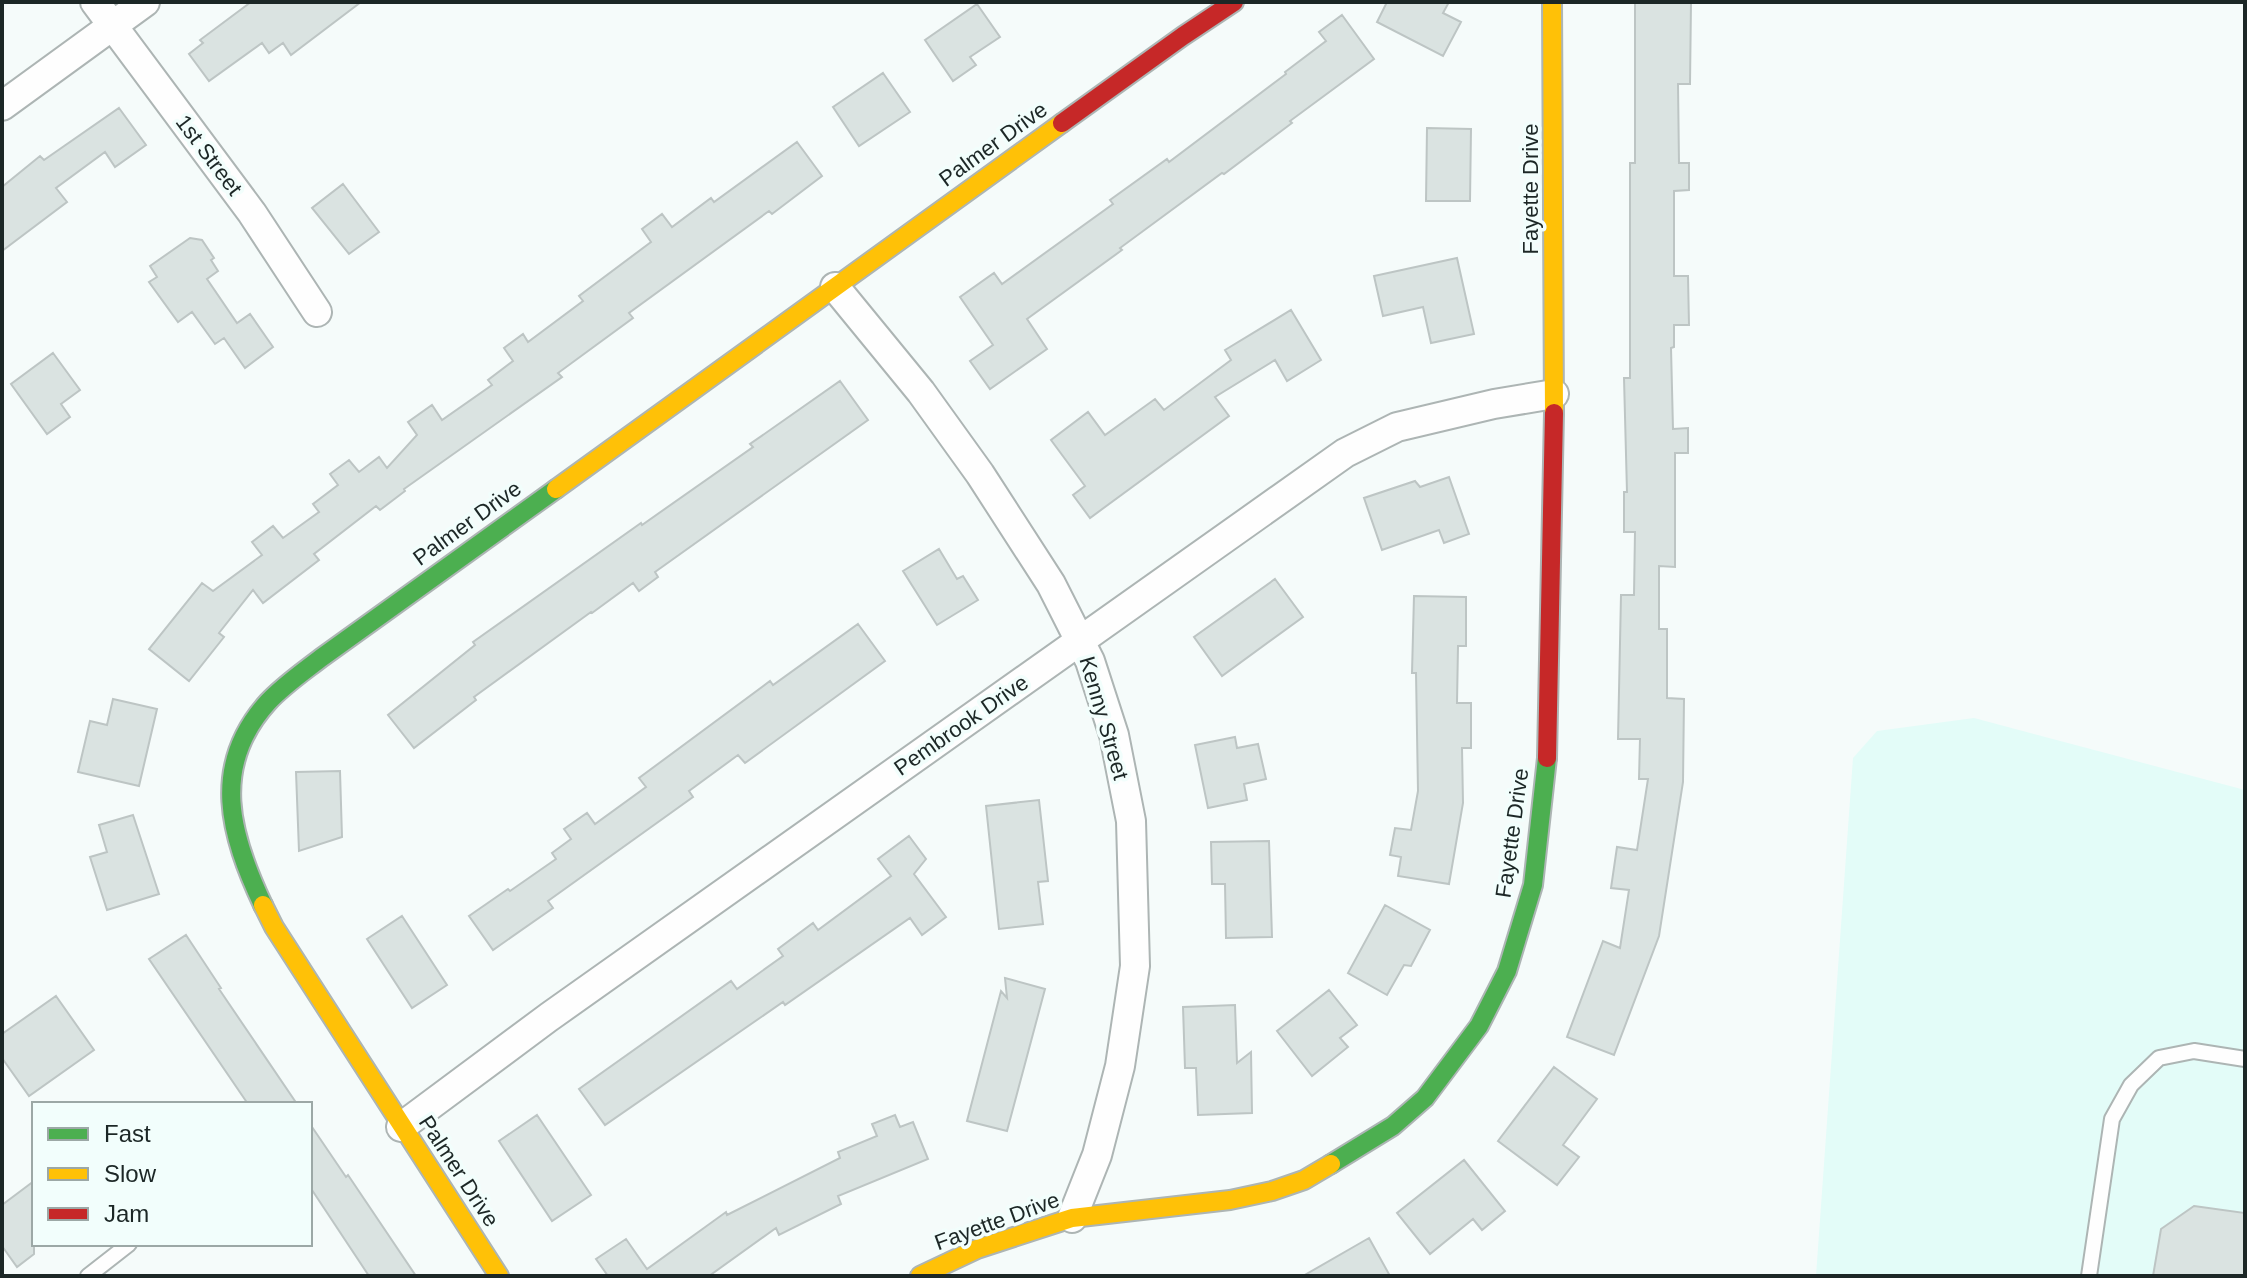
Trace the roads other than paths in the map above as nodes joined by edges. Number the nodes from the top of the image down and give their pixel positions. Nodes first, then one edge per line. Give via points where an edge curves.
1 (95, 2) edge
2 (145, 2) edge
3 (1234, 2) edge
4 (1552, 2) edge
5 (112, 26) junction
6 (2, 106) edge
7 (835, 287) junction
8 (317, 312) dead end
9 (1554, 394) junction
10 (1080, 640) junction
11 (2245, 1059) edge
12 (401, 1127) junction
13 (1072, 1218) junction
14 (126, 1246) edge
15 (88, 1276) edge
16 (499, 1276) edge
17 (920, 1276) edge
18 (2089, 1276) edge

1 - 5 street, 1st Street
2 - 5 street
3 - 7 street, Palmer Drive
4 - 9 street, Fayette Drive
5 - 6 street
5 - 8 street, 1st Street via 252,213
7 - 10 street, Kenny Street via 980,474 1051,584
7 - 12 street, Palmer Drive via 321,658 266,704 243,736 229,780 229,810 245,867 274,927
9 - 10 street, Pembrook Drive via 1397,427 1345,453
9 - 13 street, Fayette Drive via 1545,785 1533,885 1507,971 1479,1026 1425,1098 1393,1126 1304,1180 1230,1200
10 - 12 street, Pembrook Drive
10 - 13 street, Kenny Street via 1114,735 1131,821 1135,966 1120,1066 1097,1155
11 - 18 lane via 2194,1051 2159,1058 2131,1085 2112,1119
12 - 16 street, Palmer Drive
13 - 17 street, Fayette Drive via 977,1249
14 - 15 lane

